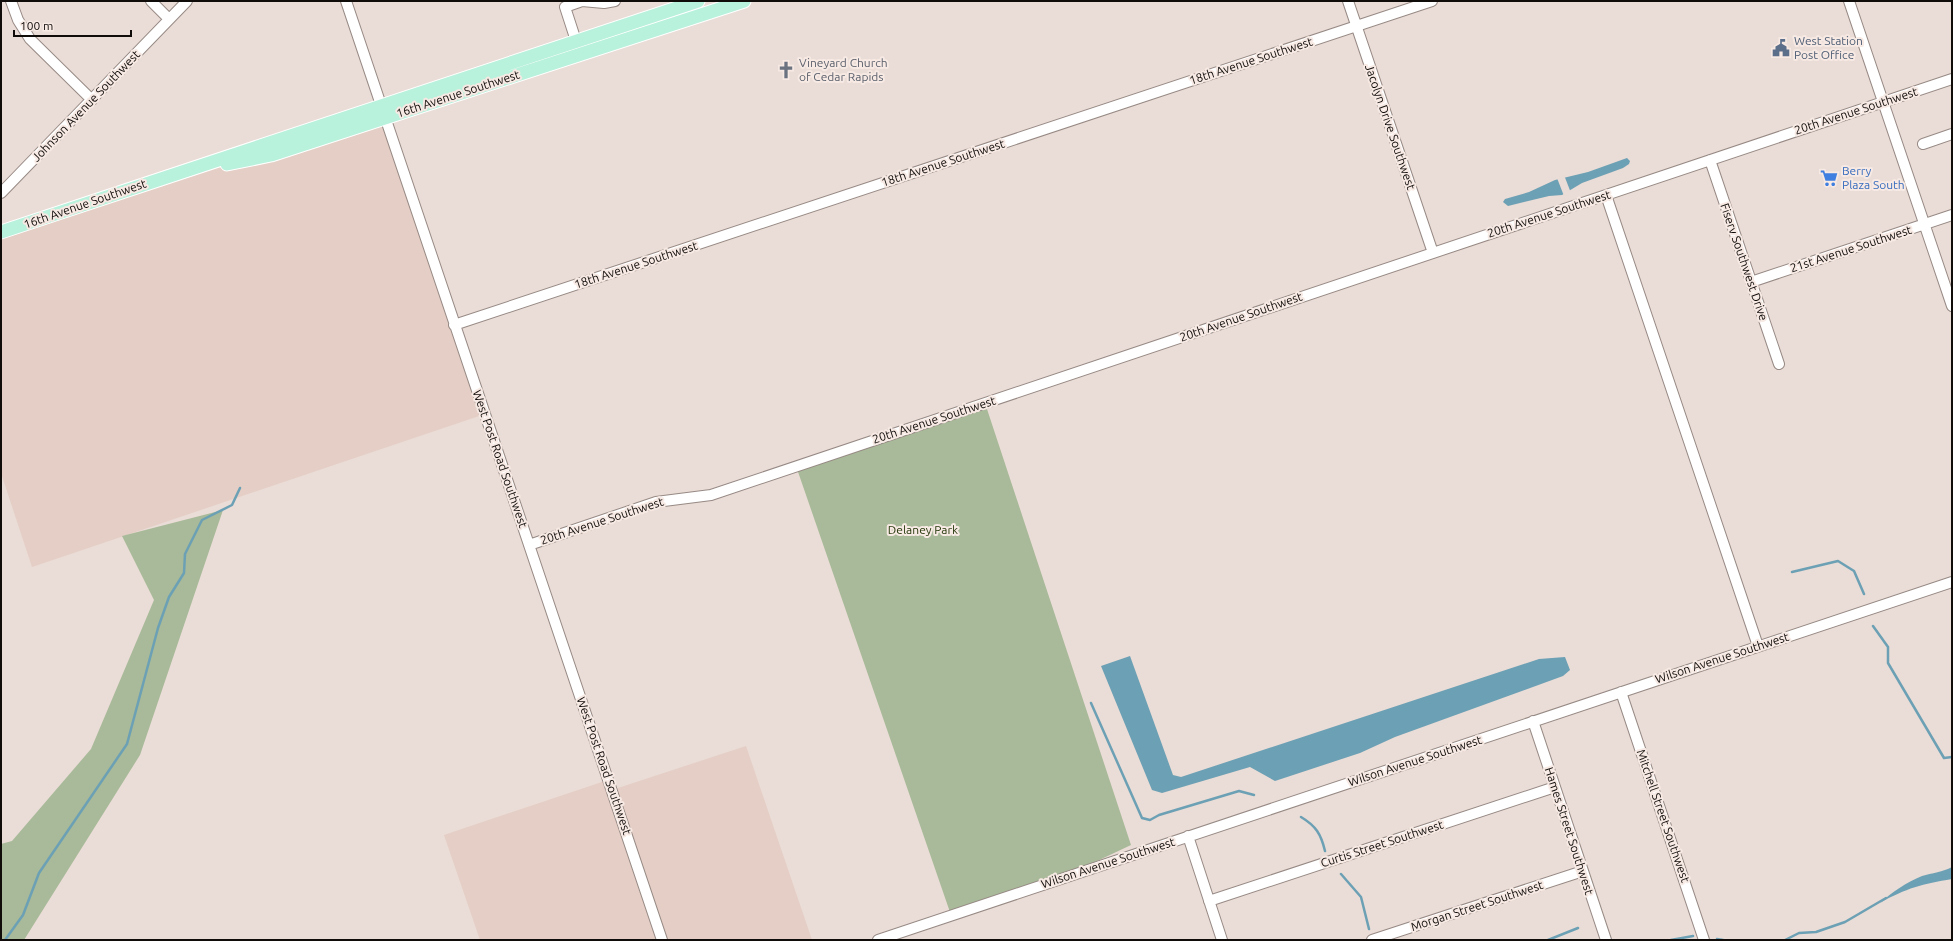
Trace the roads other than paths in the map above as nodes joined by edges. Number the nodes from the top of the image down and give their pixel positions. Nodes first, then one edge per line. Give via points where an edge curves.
1 (11, 1) edge
2 (151, 1) edge
3 (186, 1) edge
4 (346, 1) edge
5 (615, 1) edge
6 (698, 1) edge
7 (744, 1) edge
8 (1348, 1) edge
9 (1432, 1) edge
10 (1849, 1) edge
11 (169, 19) junction
12 (1356, 26) junction
13 (576, 41) junction
14 (581, 54) junction
15 (1951, 83) edge
16 (92, 100) junction
17 (1883, 102) junction
18 (381, 105) junction
19 (385, 118) junction
20 (1952, 134) edge
21 (1923, 144) dead end
22 (1710, 160) junction
23 (169, 176) junction
24 (1, 193) edge
25 (1606, 195) junction
26 (1952, 215) edge
27 (1925, 225) junction
28 (1, 232) edge
29 (1433, 253) junction
30 (1751, 282) junction
31 (1952, 306) edge
32 (454, 325) junction
33 (1778, 364) dead end
34 (529, 545) junction
35 (1952, 582) edge
36 (1758, 646) junction
37 (1621, 692) junction
38 (1533, 721) junction
39 (1555, 787) junction
40 (1188, 836) junction
41 (1583, 871) junction
42 (1209, 901) junction
43 (662, 940) edge
44 (878, 940) edge
45 (1222, 940) edge
46 (1372, 940) edge
47 (1606, 940) edge
48 (1704, 940) edge

1 - 16 street via 18,20 30,39
2 - 11 street
3 - 11 street, Johnson Avenue Southwest
4 - 18 street, West Post Road Southwest
5 - 13 street via 604,4 582,1 565,7
6 - 13 main road, 16th Avenue Southwest
7 - 14 main road, 16th Avenue Southwest
8 - 12 street, Jacolyn Drive Southwest
9 - 12 street, 18th Avenue Southwest
10 - 17 street
11 - 16 street, Johnson Avenue Southwest
12 - 29 street, Jacolyn Drive Southwest
12 - 32 street, 18th Avenue Southwest
13 - 14 street
13 - 18 main road, 16th Avenue Southwest
14 - 19 main road, 16th Avenue Southwest
15 - 17 street, 20th Avenue Southwest
16 - 24 street, Johnson Avenue Southwest
17 - 22 street, 20th Avenue Southwest
17 - 27 street
18 - 19 street, West Post Road Southwest
18 - 23 main road, 16th Avenue Southwest
19 - 23 main road, 16th Avenue Southwest via 271,154
19 - 32 street, West Post Road Southwest
20 - 21 street
22 - 25 street, 20th Avenue Southwest
22 - 30 street, Fiserv Southwest Drive
23 - 28 main road, 16th Avenue Southwest
25 - 29 street, 20th Avenue Southwest
25 - 36 street
26 - 27 street, 21st Avenue Southwest
27 - 30 street, 21st Avenue Southwest
27 - 31 street
29 - 34 street, 20th Avenue Southwest via 711,495 656,502
30 - 33 street, Fiserv Southwest Drive
32 - 34 street, West Post Road Southwest
34 - 43 street, West Post Road Southwest
35 - 36 street, Wilson Avenue Southwest
36 - 37 street, Wilson Avenue Southwest
37 - 38 street, Wilson Avenue Southwest
37 - 48 street, Mitchell Street Southwest
38 - 39 street, Hames Street Southwest
38 - 40 street, Wilson Avenue Southwest
39 - 41 street, Hames Street Southwest
39 - 42 street, Curtis Street Southwest
40 - 42 street
40 - 44 street, Wilson Avenue Southwest
41 - 46 street, Morgan Street Southwest
41 - 47 street, Hames Street Southwest
42 - 45 street

